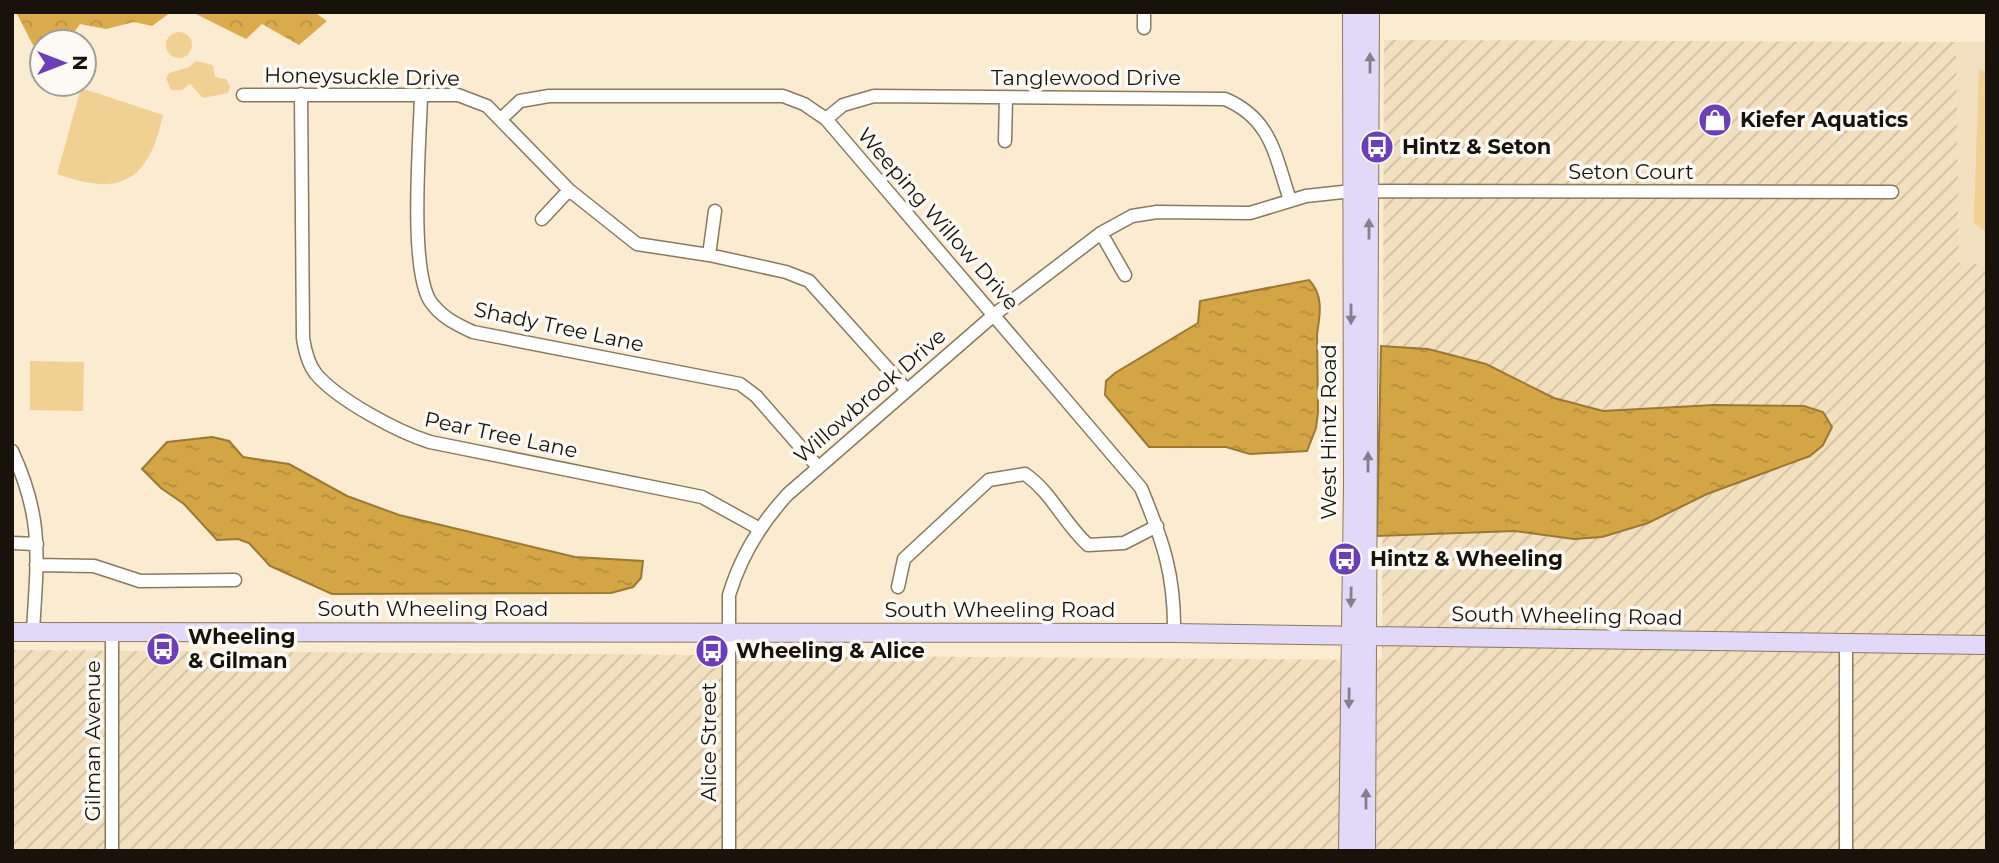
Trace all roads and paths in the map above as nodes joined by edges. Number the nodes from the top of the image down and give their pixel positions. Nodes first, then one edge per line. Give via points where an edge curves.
1 (1144, 12) edge
2 (1352, 12) edge
3 (1370, 12) edge
4 (1144, 28) dead end
5 (301, 94) junction
6 (243, 95) dead end
7 (421, 95) junction
8 (1006, 97) junction
9 (502, 118) junction
10 (826, 118) junction
11 (1005, 141) dead end
12 (569, 190) junction
13 (1361, 190) junction
14 (1892, 192) dead end
15 (1290, 200) junction
16 (715, 211) dead end
17 (542, 219) dead end
18 (1101, 233) junction
19 (709, 255) junction
20 (1125, 275) dead end
21 (995, 314) junction
22 (906, 389) junction
23 (12, 451) edge
24 (818, 467) junction
25 (1157, 526) junction
26 (760, 529) junction
27 (12, 543) edge
28 (37, 544) junction
29 (36, 565) junction
30 (235, 580) dead end
31 (898, 587) dead end
32 (113, 631) junction
33 (12, 632) edge
34 (33, 632) junction
35 (728, 632) junction
36 (1174, 633) junction
37 (1359, 636) junction
38 (1846, 643) junction
39 (1987, 645) edge
40 (112, 851) edge
41 (729, 851) edge
42 (1348, 851) edge
43 (1366, 851) edge
44 (1846, 851) edge

1 - 4 street
2 - 13 main road, West Hintz Road
13 -> 3 main road, West Hintz Road
5 - 6 street, Honeysuckle Drive
5 - 7 street, Honeysuckle Drive
5 - 26 street, Pear Tree Lane via 303,338 309,361 322,381 412,436 702,497
7 - 9 street, Honeysuckle Drive via 480,100
7 - 24 street, Shady Tree Lane via 418,259 425,290 438,311 473,332 740,384
8 - 10 street, Tanglewood Drive via 874,96 843,105
8 - 11 street
8 - 15 street, Tanglewood Drive via 1225,99 1249,112 1265,129
9 - 10 street, Weeping Willow Drive via 520,101 549,96 783,96
9 - 12 street, Honeysuckle Drive
10 - 21 street, Weeping Willow Drive
12 - 17 street
12 - 19 street, Honeysuckle Drive via 637,244
13 - 14 street, Seton Court
13 - 15 street, Willowbrook Drive
13 - 37 main road, West Hintz Road
15 - 18 street, Willowbrook Drive via 1250,213 1132,216
16 - 19 street
18 - 20 street
18 - 21 street, Willowbrook Drive
19 - 22 street, Honeysuckle Drive via 809,281
21 - 22 street, Willowbrook Drive
21 - 25 street, Weeping Willow Drive via 1140,488
22 - 24 street, Willowbrook Drive
23 - 28 street via 27,483
24 - 26 street, Willowbrook Drive via 783,499
25 - 31 street via 1124,543 1088,545 1069,528 1044,488 1025,474 989,480 904,559
25 - 36 street, Weeping Willow Drive via 1168,555
26 - 35 street, Willowbrook Drive via 739,562 729,595
27 - 28 street
28 - 29 street
29 - 30 street via 94,566 140,581
29 - 34 street
32 - 34 main road, South Wheeling Road
32 - 35 main road, South Wheeling Road
32 - 40 street, Gilman Avenue
33 - 34 main road, South Wheeling Road
35 - 36 main road, South Wheeling Road
35 - 41 street, Alice Street
36 - 37 main road, South Wheeling Road
37 - 38 main road, South Wheeling Road
37 -> 42 main road, West Hintz Road
43 -> 37 main road, West Hintz Road
38 - 39 main road, South Wheeling Road
38 - 44 street

